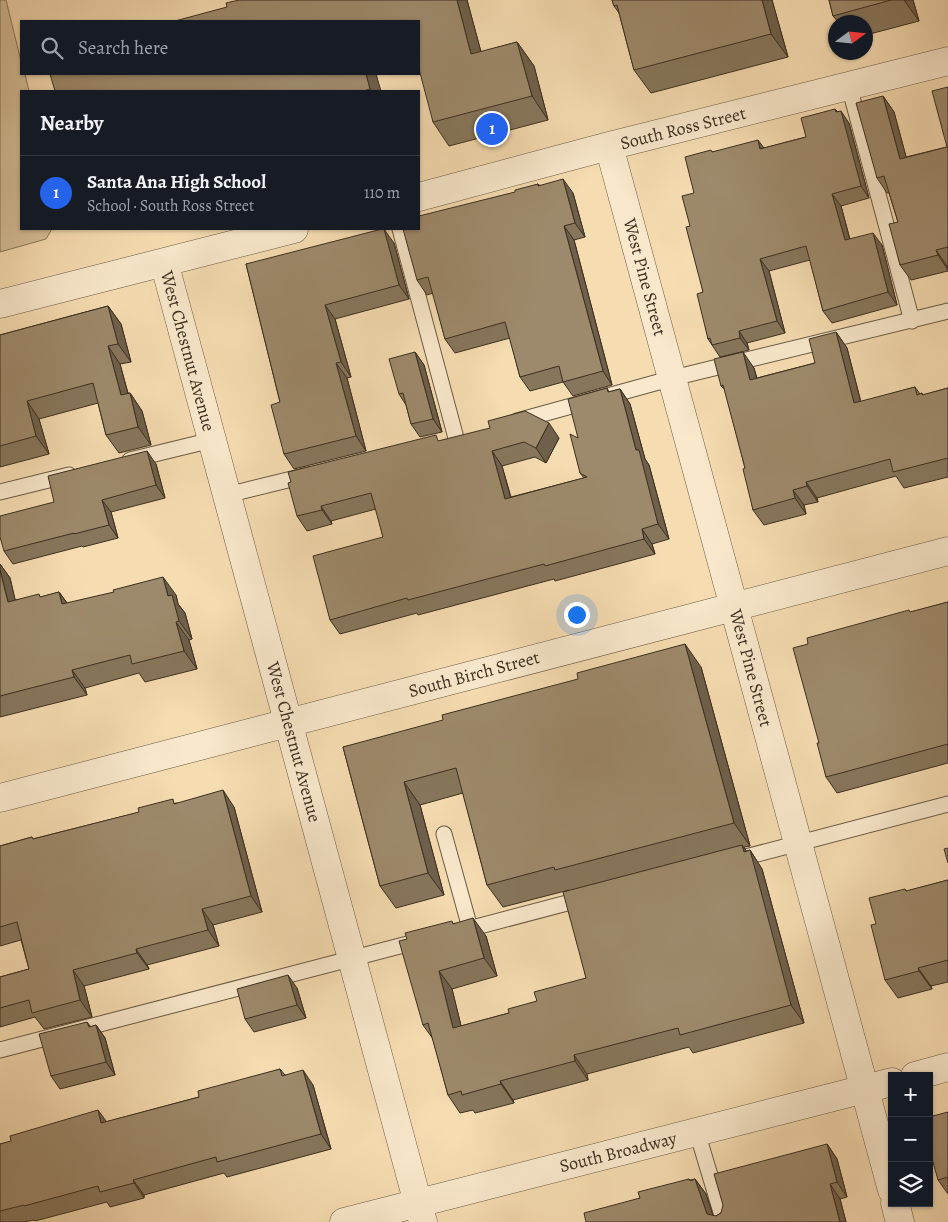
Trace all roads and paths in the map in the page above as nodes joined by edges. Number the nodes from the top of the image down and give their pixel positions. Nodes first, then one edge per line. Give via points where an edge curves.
1 (948, 61) edge
2 (850, 86) junction
3 (609, 146) junction
4 (420, 197) edge
5 (290, 230) edge
6 (400, 230) edge
7 (164, 262) junction
8 (0, 304) edge
9 (948, 311) edge
10 (912, 321) junction
11 (673, 378) junction
12 (503, 425) edge
13 (474, 433) edge
14 (212, 440) junction
15 (116, 464) edge
16 (87, 471) edge
17 (322, 471) edge
18 (0, 492) edge
19 (227, 495) junction
20 (948, 551) edge
21 (734, 606) junction
22 (289, 723) junction
23 (0, 798) edge
24 (948, 804) edge
25 (444, 834) dead end
26 (798, 843) junction
27 (721, 863) edge
28 (595, 896) edge
29 (470, 928) junction
30 (352, 959) junction
31 (0, 1050) edge
32 (948, 1067) edge
33 (930, 1072) edge
34 (888, 1083) edge
35 (864, 1089) junction
36 (697, 1132) junction
37 (888, 1176) edge
38 (896, 1207) edge
39 (421, 1213) edge
40 (344, 1222) edge
41 (724, 1222) edge
42 (900, 1222) edge

1 - 2 street, South Ross Street
2 - 3 street, South Ross Street
2 - 10 lane
3 - 4 street, South Ross Street
3 - 11 street, West Pine Street
5 - 7 street
6 - 13 lane via 451,439
7 - 8 street
7 - 14 street, West Chestnut Avenue
9 - 10 lane
10 - 11 lane
11 - 12 lane
11 - 21 street, West Pine Street
14 - 15 lane
14 - 19 street, West Chestnut Avenue
16 - 18 lane
17 - 19 lane
19 - 22 street, West Chestnut Avenue
20 - 21 street, South Birch Street
21 - 22 street, South Birch Street
21 - 26 street, West Pine Street
22 - 23 street, South Birch Street
22 - 30 street, West Chestnut Avenue
24 - 26 lane
25 - 29 lane
26 - 27 lane
26 - 35 street, West Pine Street
28 - 29 lane
29 - 30 lane
30 - 31 lane
30 - 39 street, West Chestnut Avenue
32 - 33 street
34 - 35 street, South Broadway
35 - 36 street, South Broadway
35 - 37 street, West Pine Street
36 - 39 street, South Broadway
36 - 41 lane
38 - 42 street
39 - 40 street, South Broadway

